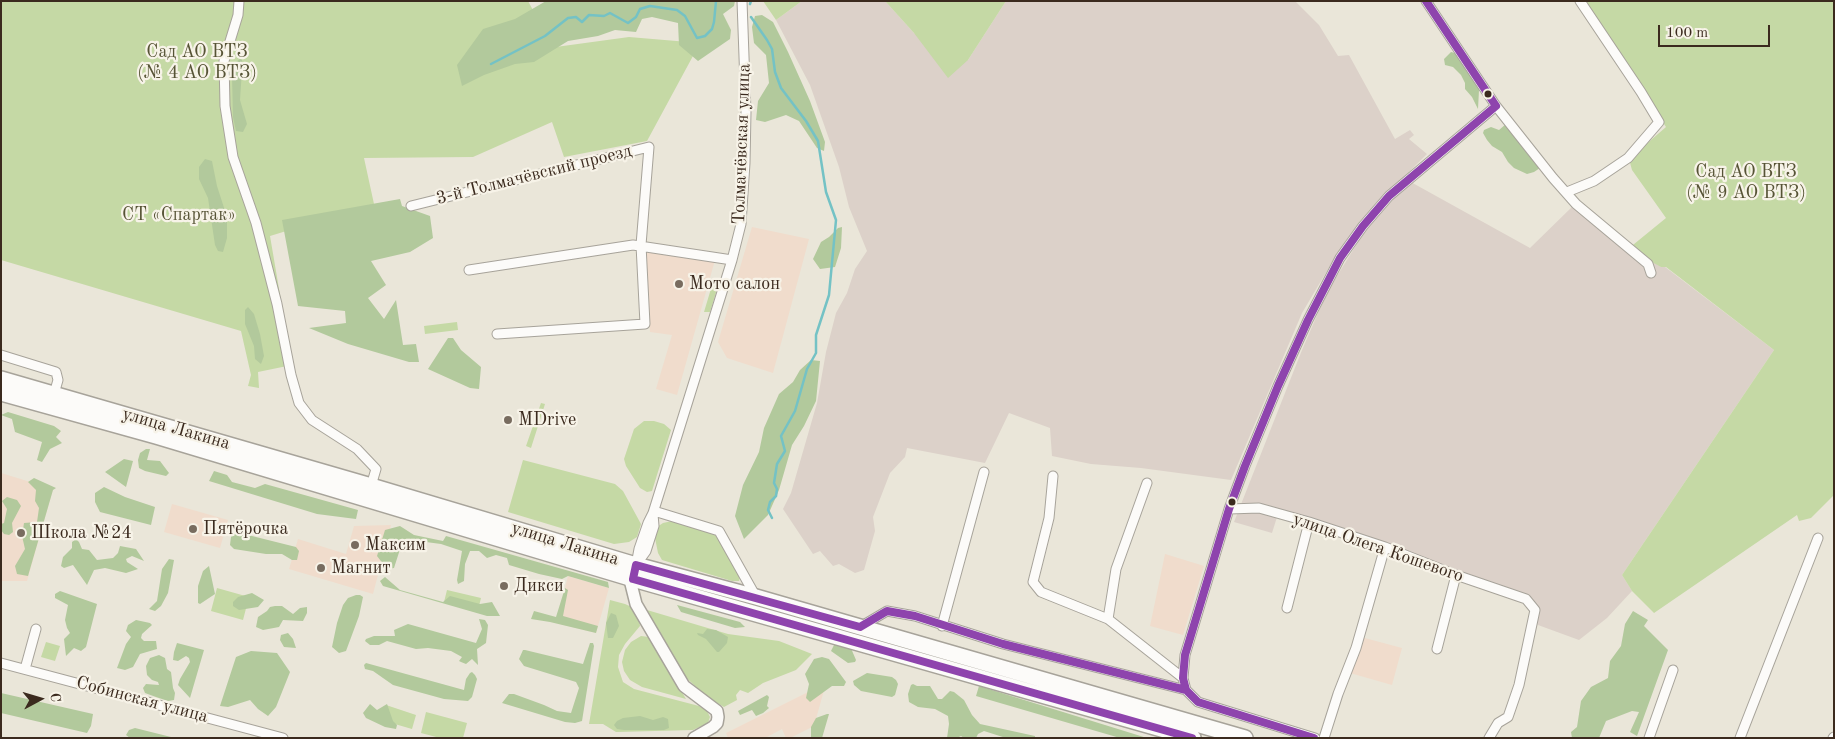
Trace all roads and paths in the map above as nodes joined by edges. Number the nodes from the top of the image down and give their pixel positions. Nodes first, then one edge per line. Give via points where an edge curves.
1 (239, 1) edge
2 (742, 1) edge
3 (1426, 1) edge
4 (1580, 1) edge
5 (1496, 106) junction
6 (1566, 192) junction
7 (411, 206) dead end
8 (641, 245) junction
9 (732, 260) junction
10 (469, 270) dead end
11 (1651, 273) dead end
12 (497, 334) dead end
13 (1, 355) edge
14 (1, 379) edge
15 (1, 393) edge
16 (54, 394) junction
17 (984, 472) dead end
18 (1053, 476) dead end
19 (1146, 483) dead end
20 (371, 486) junction
21 (1228, 509) junction
22 (654, 512) junction
23 (1309, 522) junction
24 (1818, 538) dead end
25 (1385, 548) junction
26 (635, 572) junction
27 (1456, 575) junction
28 (756, 597) junction
29 (1287, 608) dead end
30 (1108, 619) junction
31 (942, 626) junction
32 (860, 627) junction
33 (36, 629) dead end
34 (1437, 649) dead end
35 (1, 663) edge
36 (25, 669) junction
37 (1673, 670) dead end
38 (1183, 678) junction
39 (1186, 690) junction
40 (283, 738) edge
41 (694, 738) edge
42 (1193, 738) edge
43 (1244, 738) edge
44 (1316, 738) edge
45 (1324, 738) edge
46 (1489, 738) edge
47 (1649, 738) edge
48 (1740, 738) edge

1 - 20 street via 224,61 225,106 233,157 256,223 278,304 291,375 299,403 312,420 357,449 376,470
2 - 9 street, Толмачёвская улица via 746,112 744,173 741,224
3 - 5 street
4 - 6 street via 1659,122 1628,158 1594,181
5 - 6 street
5 - 21 street via 1394,191 1340,258 1278,386
6 - 11 street via 1648,264
7 - 8 street, 3-й Толмачёвский проезд via 648,147
8 - 9 street
8 - 10 street
8 - 12 street via 645,324
9 - 22 street, Толмачёвская улица
13 - 16 street via 56,372 58,380
14 - 16 highway, улица Лакина
15 - 26 highway, улица Лакина
16 - 20 highway, улица Лакина
17 - 31 street
18 - 30 street via 1049,518 1033,582 1041,592
19 - 30 street via 1116,568
20 - 26 highway, улица Лакина
21 - 23 street, улица Олега Кошевого via 1259,508
21 - 38 street via 1185,655
22 - 26 street, Толмачёвская улица
22 - 28 street via 719,531
23 - 25 street, улица Олега Кошевого
23 - 29 street
24 - 48 street
25 - 27 street, улица Олега Кошевого
25 - 45 street via 1356,648
26 - 28 highway, улица Лакина
26 - 41 street via 631,584 636,604 684,686 718,717 713,728
26 - 42 highway, улица Лакина
27 - 34 street
27 - 46 street, улица Олега Кошевого via 1526,599 1535,610 1519,685 1508,717 1498,723
28 - 32 highway, улица Лакина
30 - 38 street
31 - 32 street via 916,616 887,611
31 - 39 street
32 - 43 highway, улица Лакина
33 - 36 street
35 - 36 street, Собинская улица
36 - 40 street, Собинская улица
37 - 47 street
38 - 39 street
39 - 44 street via 1198,702

